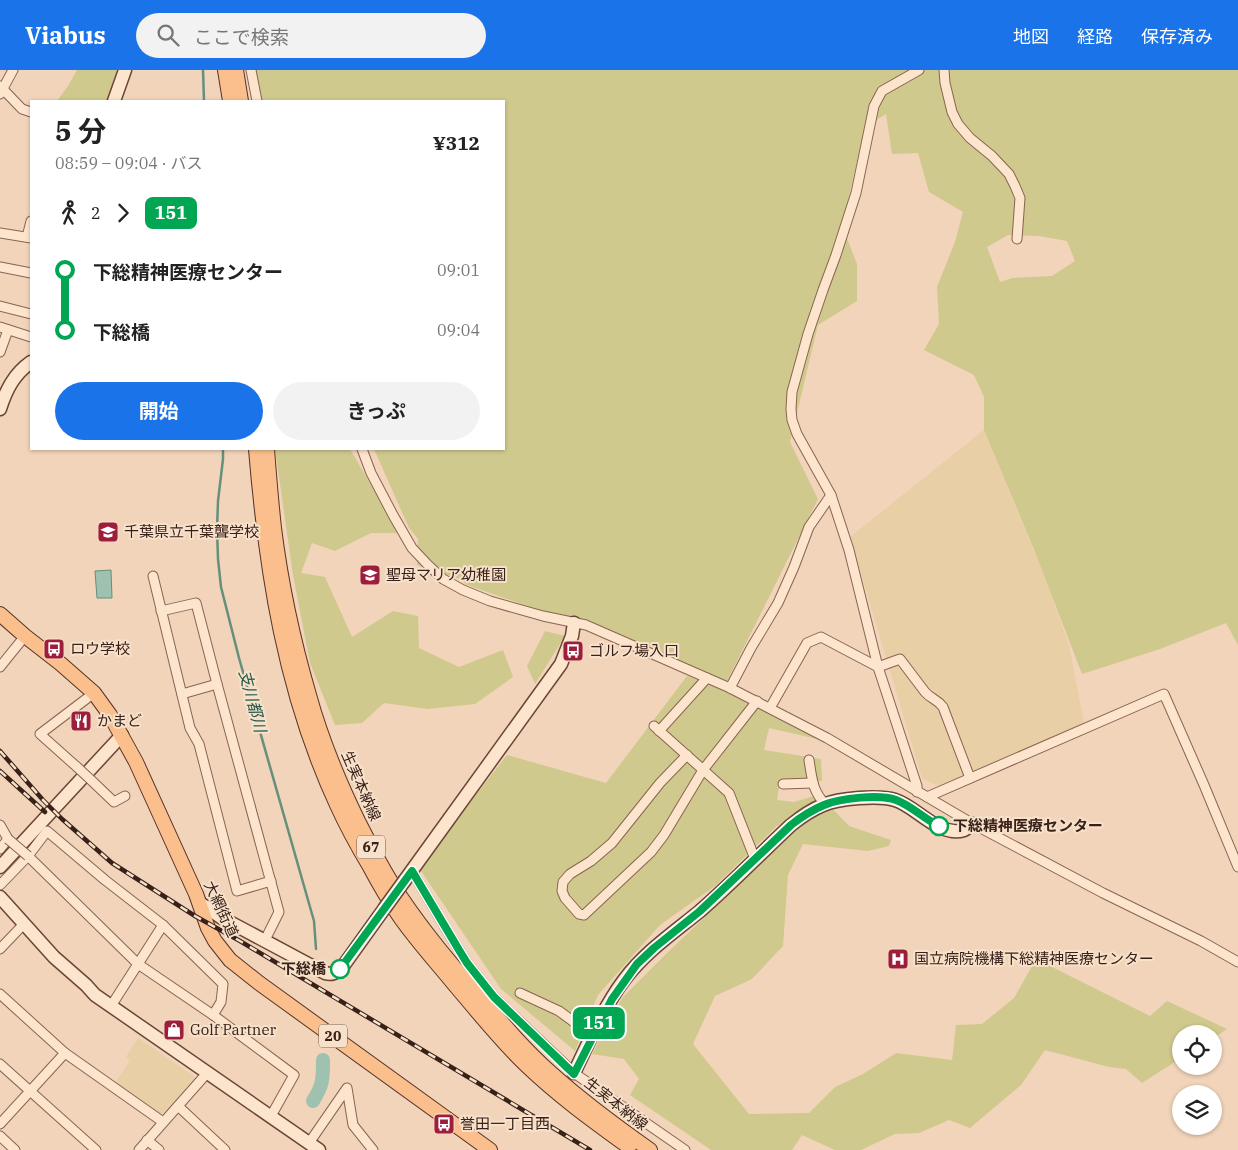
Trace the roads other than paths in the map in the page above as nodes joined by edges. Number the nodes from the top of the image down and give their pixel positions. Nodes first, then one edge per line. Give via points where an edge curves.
1 (13, 70) edge
2 (125, 70) edge
3 (225, 70) edge
4 (236, 70) edge
5 (252, 70) edge
6 (919, 70) edge
7 (944, 70) edge
8 (1, 90) edge
9 (114, 100) edge
10 (230, 100) edge
11 (241, 100) edge
12 (257, 100) edge
13 (30, 112) edge
14 (0, 233) edge
15 (29, 238) edge
16 (1017, 239) dead end
17 (0, 267) edge
18 (30, 273) edge
19 (0, 306) edge
20 (30, 314) edge
21 (4, 328) edge
22 (30, 337) edge
23 (0, 352) edge
24 (30, 363) edge
25 (0, 409) edge
26 (256, 450) edge
27 (267, 450) edge
28 (362, 450) edge
29 (831, 495) junction
30 (153, 576) dead end
31 (161, 610) junction
32 (0, 614) edge
33 (574, 623) junction
34 (25, 636) junction
35 (0, 667) edge
36 (878, 667) junction
37 (707, 678) junction
38 (217, 684) junction
39 (730, 688) junction
40 (94, 693) junction
41 (182, 694) junction
42 (757, 701) junction
43 (770, 708) junction
44 (122, 735) junction
45 (687, 755) junction
46 (808, 760) dead end
47 (704, 770) junction
48 (970, 778) junction
49 (813, 783) junction
50 (783, 784) dead end
51 (917, 792) junction
52 (125, 796) dead end
53 (927, 797) junction
54 (825, 804) junction
55 (973, 824) junction
56 (0, 825) edge
57 (8, 839) junction
58 (0, 849) edge
59 (28, 856) junction
60 (755, 860) junction
61 (0, 867) edge
62 (1238, 867) edge
63 (408, 876) junction
64 (271, 881) junction
65 (0, 886) edge
66 (0, 897) edge
67 (200, 903) junction
68 (0, 909) edge
69 (163, 925) junction
70 (20, 928) junction
71 (265, 940) junction
72 (0, 949) edge
73 (1238, 962) edge
74 (138, 964) junction
75 (520, 993) dead end
76 (0, 994) edge
77 (95, 995) junction
78 (111, 1006) junction
79 (213, 1015) junction
80 (592, 1036) junction
81 (65, 1053) junction
82 (0, 1064) edge
83 (208, 1072) junction
84 (574, 1074) junction
85 (30, 1092) junction
86 (178, 1106) junction
87 (271, 1116) junction
88 (163, 1122) junction
89 (0, 1124) edge
90 (0, 1136) edge
91 (148, 1140) junction
92 (314, 1147) edge
93 (15, 1150) edge
94 (96, 1150) edge
95 (139, 1150) edge
96 (159, 1150) edge
97 (225, 1150) edge
98 (373, 1150) edge
99 (490, 1150) edge
100 (633, 1150) edge
101 (650, 1150) edge
102 (686, 1150) edge

1 - 8 street
2 - 9 street
3 - 10 main road
4 - 11 main road
5 - 12 street
6 - 29 street via 882,91 874,106 856,193 822,290 792,392 792,415 797,434
7 - 16 street via 952,112 958,124 1009,174 1015,186 1020,198
8 - 13 street via 22,109
14 - 15 street
17 - 18 street
19 - 20 street
21 - 22 street
21 - 23 street
24 - 25 street via 14,377
26 - 100 main road, 生実本納線 / 67 via 265,542 285,650 321,766 353,837 400,917 497,1034 559,1094
27 - 101 main road, 生実本納線 / 67 via 274,528 300,663 322,738 373,851 393,886 436,944 530,1053 590,1105
28 - 33 street via 371,473 412,548 443,579 490,602
29 - 36 street via 849,550
29 - 39 street via 809,527 778,603
30 - 31 street
31 - 38 street via 196,603
31 - 41 street
32 - 34 main road, 大網街道 / 20
33 - 37 street
33 - 63 street via 561,664
34 - 35 street
34 - 40 main road, 大網街道 / 20
36 - 43 street via 821,638 807,643
36 - 48 street via 900,659 924,692 939,701
36 - 51 street
37 - 39 street
37 - 45 street via 657,728
38 - 41 street
38 - 64 street
39 - 42 street
40 - 44 main road, 大網街道 / 20
40 - 52 street, bridge via 40,734 114,802
41 - 64 street via 190,728 199,744 237,891
42 - 43 street
42 - 47 street
43 - 51 street
44 - 61 street
44 - 67 main road, 大網街道 / 20
45 - 47 street
45 - 47 street via 612,843 563,882 565,898 579,914 584,915 651,852
46 - 49 street
47 - 60 street via 729,793
48 - 53 street
48 - 62 street via 1164,694
49 - 50 street
49 - 54 street via 817,796
51 - 53 street
53 - 55 street
54 - 55 street via 879,797 896,800 928,821 953,831 964,830
54 - 60 street via 797,820
55 - 73 street
56 - 57 street
57 - 58 street
57 - 59 street, bridge
59 - 65 street
59 - 69 street via 47,831
59 - 74 street
60 - 80 street via 637,964 612,999
63 - 71 street, bridge via 335,973 325,973
63 - 84 street via 494,997
64 - 71 street via 279,912
66 - 77 street via 54,957
67 - 71 street
67 - 99 main road, 大網街道 / 20 via 208,928 230,960
68 - 70 street
69 - 74 street
69 - 79 street via 223,984 221,1002
70 - 72 street
70 - 77 street via 66,975
74 - 78 street
74 - 79 street
75 - 80 street via 559,1010
76 - 81 street
77 - 78 street
78 - 83 street
79 - 87 street via 294,1074
80 - 84 street
81 - 85 street
81 - 88 street
82 - 85 street
83 - 86 street
83 - 87 street
84 - 102 street
85 - 89 street
85 - 94 street
86 - 88 street
86 - 97 street
87 - 92 street
88 - 91 street
90 - 93 street
91 - 95 street
91 - 96 street
92 - 98 street via 347,1088 353,1126

